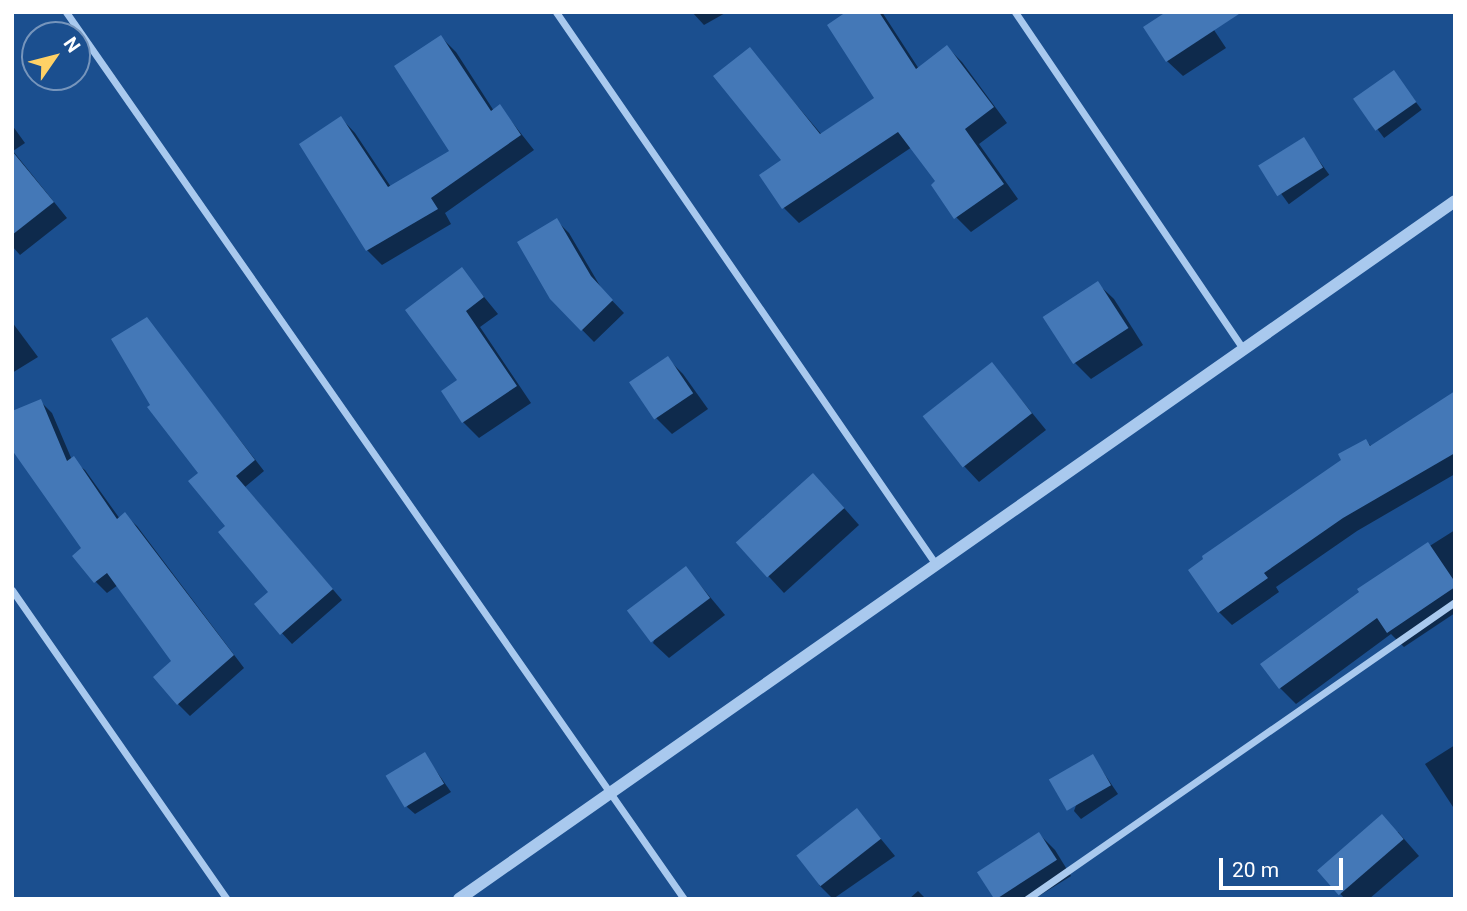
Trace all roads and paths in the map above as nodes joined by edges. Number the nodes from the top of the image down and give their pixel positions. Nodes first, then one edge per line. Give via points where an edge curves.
1 (66, 12) edge
2 (556, 12) edge
3 (1014, 12) edge
4 (1455, 201) edge
5 (1243, 349) junction
6 (934, 563) junction
7 (12, 590) edge
8 (1455, 602) edge
9 (611, 791) junction
10 (227, 899) edge
11 (459, 899) edge
12 (684, 899) edge
13 (1027, 899) edge

1 - 9 street
2 - 6 street
3 - 5 street
4 - 5 street
5 - 6 street
6 - 9 street
7 - 10 street
8 - 13 street
9 - 11 street
9 - 12 street

